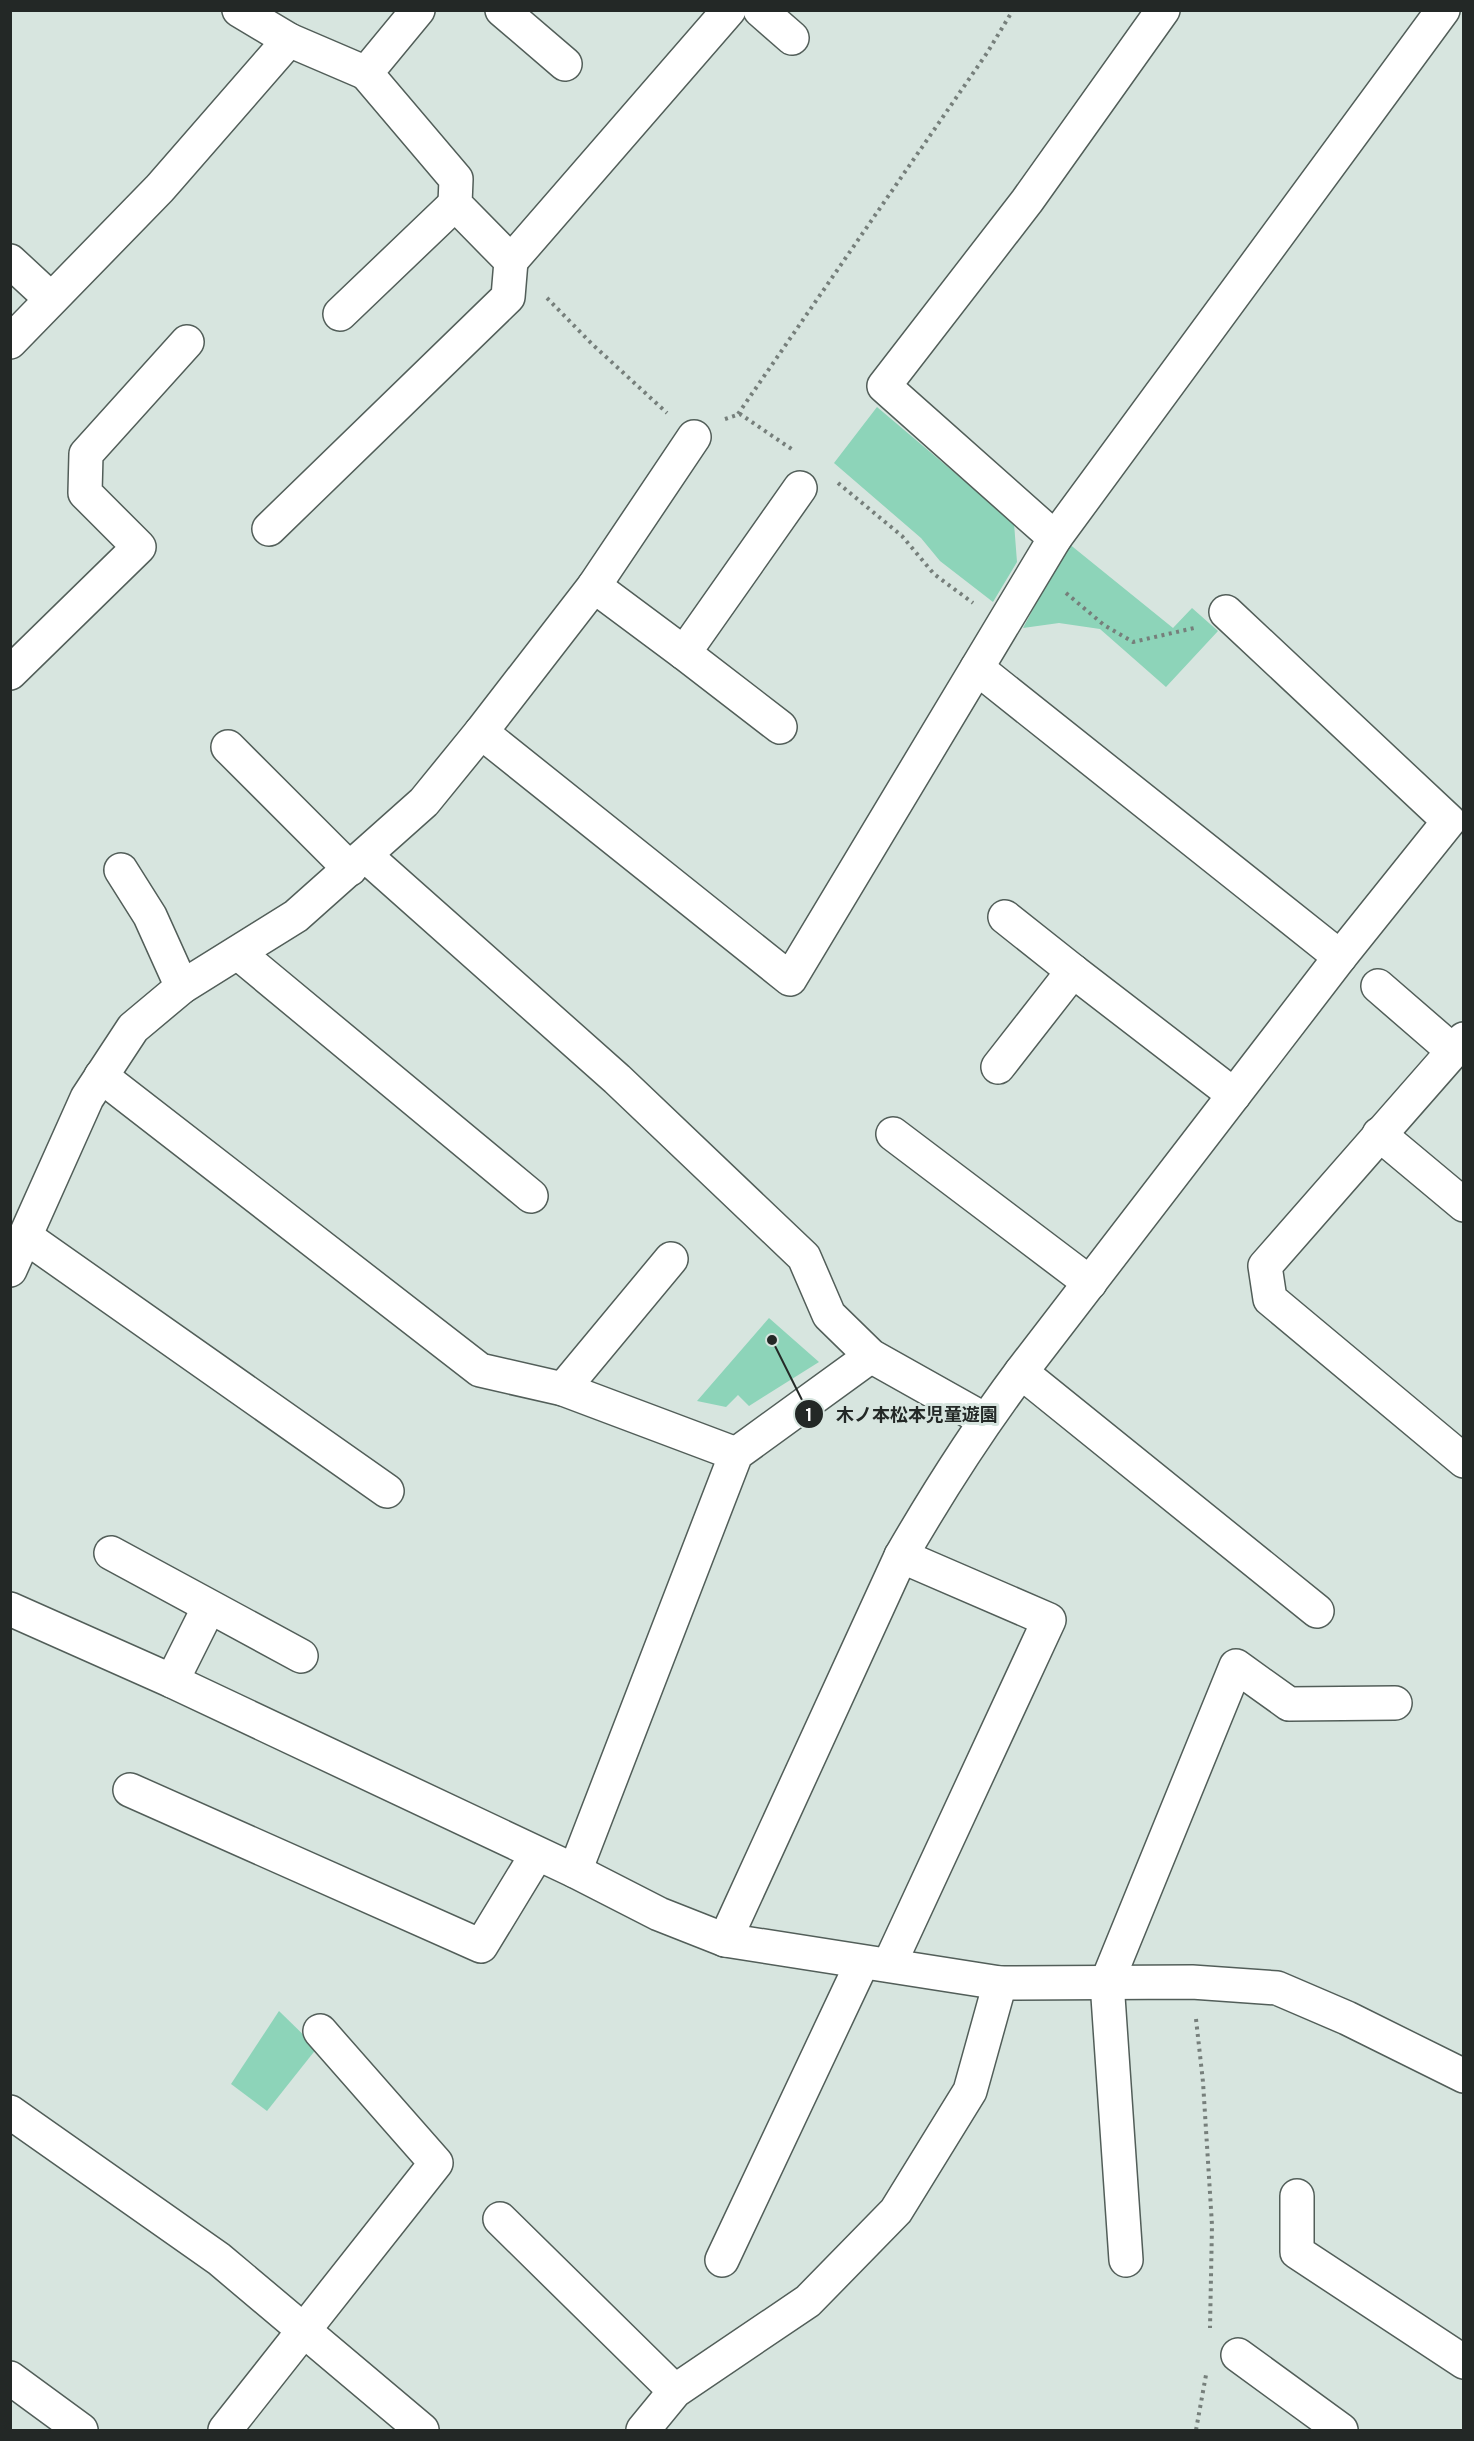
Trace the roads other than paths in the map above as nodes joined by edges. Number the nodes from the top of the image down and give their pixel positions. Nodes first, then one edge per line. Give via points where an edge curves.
1 (239, 10) edge
2 (418, 10) edge
3 (502, 10) edge
4 (729, 10) edge
5 (760, 10) edge
6 (1163, 10) edge
7 (1443, 10) edge
8 (792, 38) dead end
9 (289, 40) junction
10 (565, 64) dead end
11 (366, 73) junction
12 (455, 204) junction
13 (10, 261) edge
14 (511, 261) junction
15 (51, 298) junction
16 (340, 314) dead end
17 (10, 342) edge
18 (187, 342) dead end
19 (694, 437) road end
20 (800, 488) dead end
21 (269, 529) dead end
22 (1055, 538) junction
23 (594, 586) junction
24 (1226, 612) road end
25 (684, 653) junction
26 (977, 668) junction
27 (10, 673) edge
28 (780, 727) dead end
29 (481, 732) junction
30 (228, 747) dead end
31 (358, 862) junction
32 (121, 870) dead end
33 (1005, 917) dead end
34 (238, 953) junction
35 (1340, 957) junction
36 (1073, 971) junction
37 (1378, 986) dead end
38 (182, 987) junction
39 (1458, 1045) edge
40 (998, 1066) dead end
41 (101, 1076) junction
42 (1234, 1095) junction
43 (893, 1134) dead end
44 (1379, 1134) junction
45 (531, 1196) dead end
46 (1464, 1205) edge
47 (26, 1237) junction
48 (671, 1259) dead end
49 (10, 1270) edge
50 (1090, 1283) junction
51 (871, 1356) junction
52 (1021, 1372) junction
53 (563, 1389) junction
54 (985, 1420) junction
55 (736, 1454) junction
56 (1464, 1461) edge
57 (387, 1491) dead end
58 (111, 1553) dead end
59 (901, 1556) junction
60 (209, 1607) junction
61 (10, 1609) edge
62 (1317, 1611) dead end
63 (301, 1656) dead end
64 (172, 1681) junction
65 (1395, 1703) dead end
66 (130, 1790) dead end
67 (537, 1854) junction
68 (575, 1871) junction
69 (725, 1940) junction
70 (876, 1964) junction
71 (1107, 1982) junction
72 (1000, 1983) junction
73 (320, 2031) dead end
74 (1464, 2076) edge
75 (10, 2112) edge
76 (1297, 2196) dead end
77 (500, 2219) dead end
78 (722, 2260) dead end
79 (1126, 2260) dead end
80 (304, 2330) junction
81 (1238, 2355) dead end
82 (1464, 2362) edge
83 (10, 2378) edge
84 (675, 2391) junction
85 (81, 2430) edge
86 (225, 2430) edge
87 (422, 2430) edge
88 (644, 2430) edge
89 (1341, 2430) edge

1 - 9 street
2 - 11 street
3 - 10 street
4 - 14 street
5 - 8 street
6 - 22 street via 1027,201 884,386
7 - 22 street
9 - 11 street
9 - 15 street via 160,188
11 - 12 street via 456,179
12 - 14 street
12 - 16 street
13 - 15 street
14 - 21 street via 508,297
15 - 17 street
18 - 27 street via 86,454 85,493 139,547
19 - 23 street
20 - 25 street
22 - 26 street
23 - 25 street
23 - 29 street
24 - 35 street via 1449,821
25 - 28 street
26 - 29 street via 790,979
26 - 35 street
29 - 31 street via 424,802
30 - 31 street
31 - 34 street via 296,916
31 - 51 street via 617,1079 804,1257 829,1315
32 - 38 street via 150,916
33 - 36 street
34 - 38 street
34 - 45 street
35 - 42 street
36 - 40 street
36 - 42 street
37 - 39 street
38 - 41 street via 133,1028
39 - 44 street
41 - 47 street via 87,1098
41 - 53 street via 480,1370
42 - 50 street
43 - 50 street
44 - 46 street
44 - 56 street via 1265,1266 1270,1299
47 - 49 street
47 - 57 street
48 - 53 street
50 - 52 street
51 - 54 street
51 - 55 street
52 - 54 street
52 - 62 street
53 - 55 street
54 - 59 street
55 - 68 street
58 - 60 street
59 - 69 street
59 - 70 street via 1049,1620
60 - 63 street
60 - 64 street
61 - 64 street
64 - 67 street
65 - 71 street via 1289,1704 1236,1666
66 - 67 street via 481,1946
67 - 68 street
68 - 69 street via 659,1914
69 - 70 street
70 - 72 street
70 - 78 street
71 - 72 street
71 - 74 street via 1277,1988
71 - 79 street
72 - 84 street via 970,2091 896,2211 808,2301
73 - 80 street via 436,2163
75 - 80 street via 219,2259
76 - 82 street via 1297,2252
77 - 84 street
80 - 86 street
80 - 87 street
81 - 89 street
83 - 85 street
84 - 88 street

